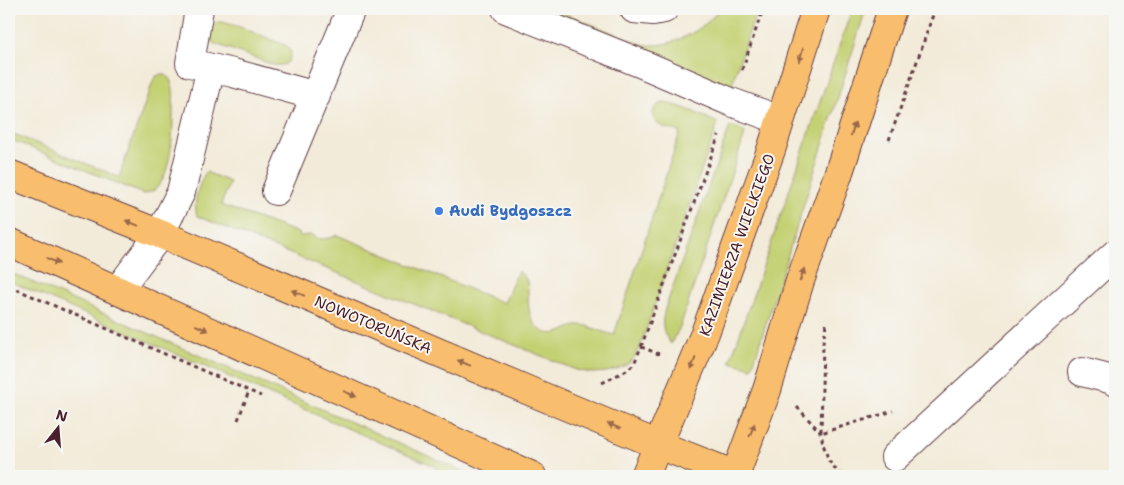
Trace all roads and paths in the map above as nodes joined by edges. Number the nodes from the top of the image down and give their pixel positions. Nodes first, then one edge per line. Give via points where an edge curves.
1 (199, 9) edge
2 (350, 9) edge
3 (506, 9) edge
4 (634, 9) edge
5 (664, 9) edge
6 (763, 9) edge
7 (816, 9) edge
8 (892, 9) edge
9 (935, 9) edge
10 (210, 68) junction
11 (316, 96) junction
12 (731, 102) junction
13 (780, 120) junction
14 (887, 145) dead end
15 (9, 174) edge
16 (276, 190) dead end
17 (160, 234) junction
18 (9, 242) edge
19 (1115, 254) edge
20 (9, 286) edge
21 (118, 290) junction
22 (826, 317) dead end
23 (1082, 372) dead end
24 (1115, 380) edge
25 (600, 384) dead end
26 (249, 390) junction
27 (267, 398) dead end
28 (238, 420) dead end
29 (821, 433) dead end
30 (659, 445) junction
31 (895, 457) dead end
32 (532, 476) edge
33 (645, 476) edge
34 (736, 476) edge

1 - 10 street via 190,63
2 - 11 street
3 - 12 street
4 - 5 street
6 - 12 path
7 -> 13 main road, KAZIMIERZA WIELKIEGO
34 -> 8 main road
9 - 14 path
10 - 11 street
10 - 17 street via 181,192
11 - 16 street
12 - 13 street
12 - 25 path via 634,364
13 -> 30 main road, KAZIMIERZA WIELKIEGO via 705,333
17 -> 15 main road, NOWOTORUŃSKA
17 - 21 street
30 -> 17 main road, NOWOTORUŃSKA
18 -> 21 main road
19 - 31 street
20 - 26 path
21 -> 32 main road
22 - 29 path
23 - 24 street
26 - 27 path
26 - 28 path
30 - 33 main road, KAZIMIERZA WIELKIEGO
30 - 34 main road, NOWOTORUŃSKA

